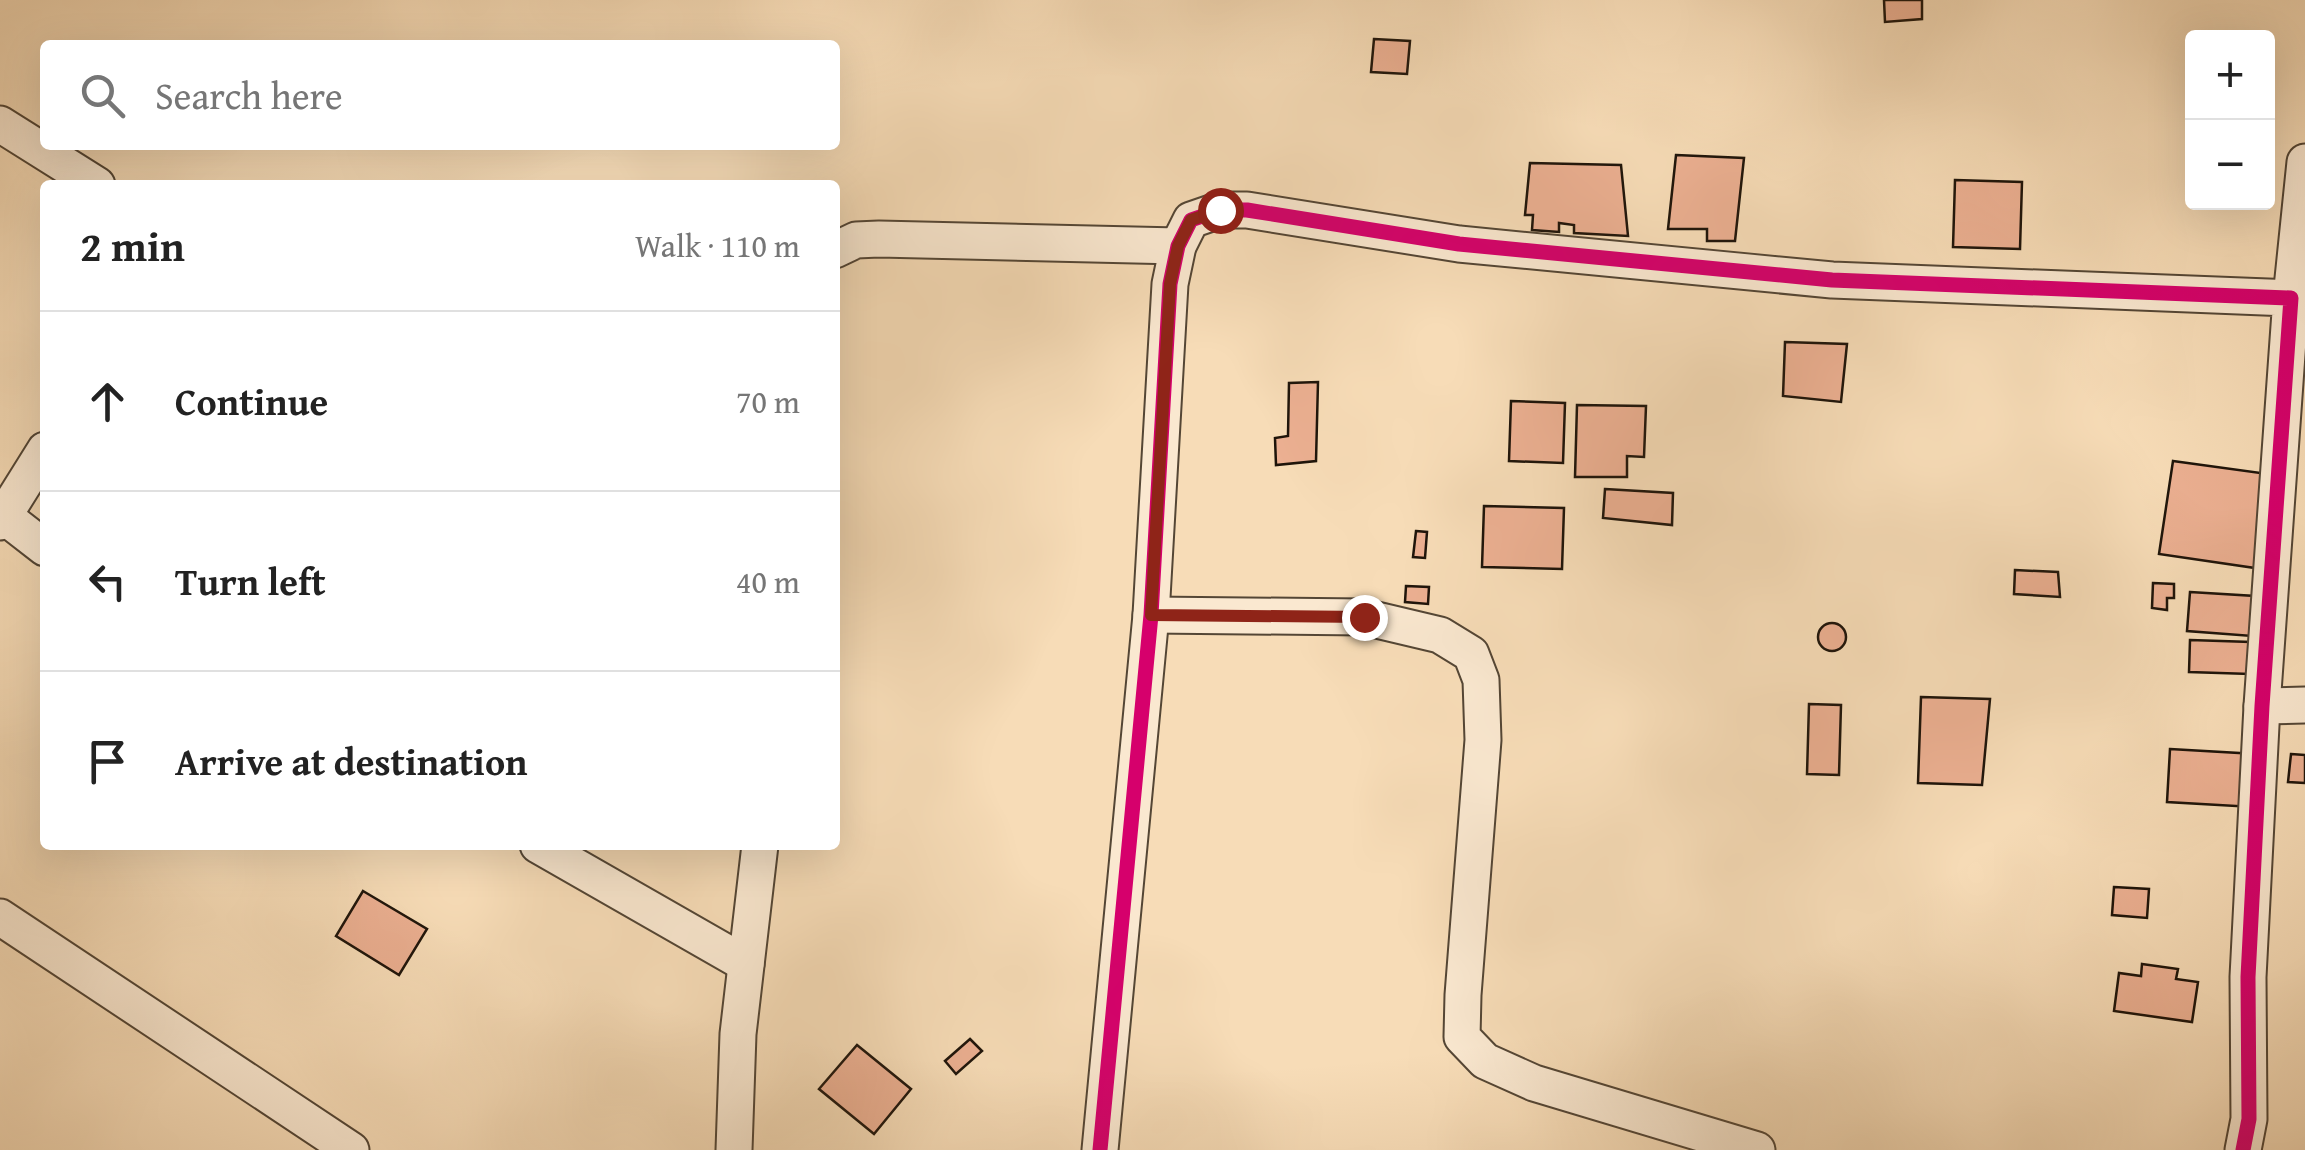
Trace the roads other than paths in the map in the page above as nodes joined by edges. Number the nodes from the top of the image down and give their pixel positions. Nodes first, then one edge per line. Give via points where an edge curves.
1 (0, 124) edge
2 (40, 149) edge
3 (41, 150) edge
4 (2305, 162) edge
5 (89, 180) edge
6 (1178, 246) junction
7 (840, 248) edge
8 (2290, 298) junction
9 (40, 458) edge
10 (1, 517) edge
11 (40, 544) edge
12 (1151, 615) junction
13 (2305, 705) edge
14 (2262, 706) junction
15 (547, 850) edge
16 (759, 850) edge
17 (0, 918) edge
18 (746, 964) junction
19 (350, 1150) edge
20 (734, 1150) edge
21 (1100, 1150) edge
22 (1757, 1150) edge
23 (2244, 1150) edge

1 - 2 street
3 - 5 street
4 - 8 street
6 - 7 street via 879,239
6 - 8 street via 1191,220 1247,210 1458,244 1832,280
6 - 12 street via 1170,284
8 - 14 street
9 - 10 street
10 - 11 street
12 - 21 street
12 - 22 street via 1364,617 1440,635 1471,654 1482,680 1483,740 1462,1037 1484,1061 1534,1083
13 - 14 street
14 - 23 street
15 - 18 street
16 - 18 street
17 - 19 street
18 - 20 street

